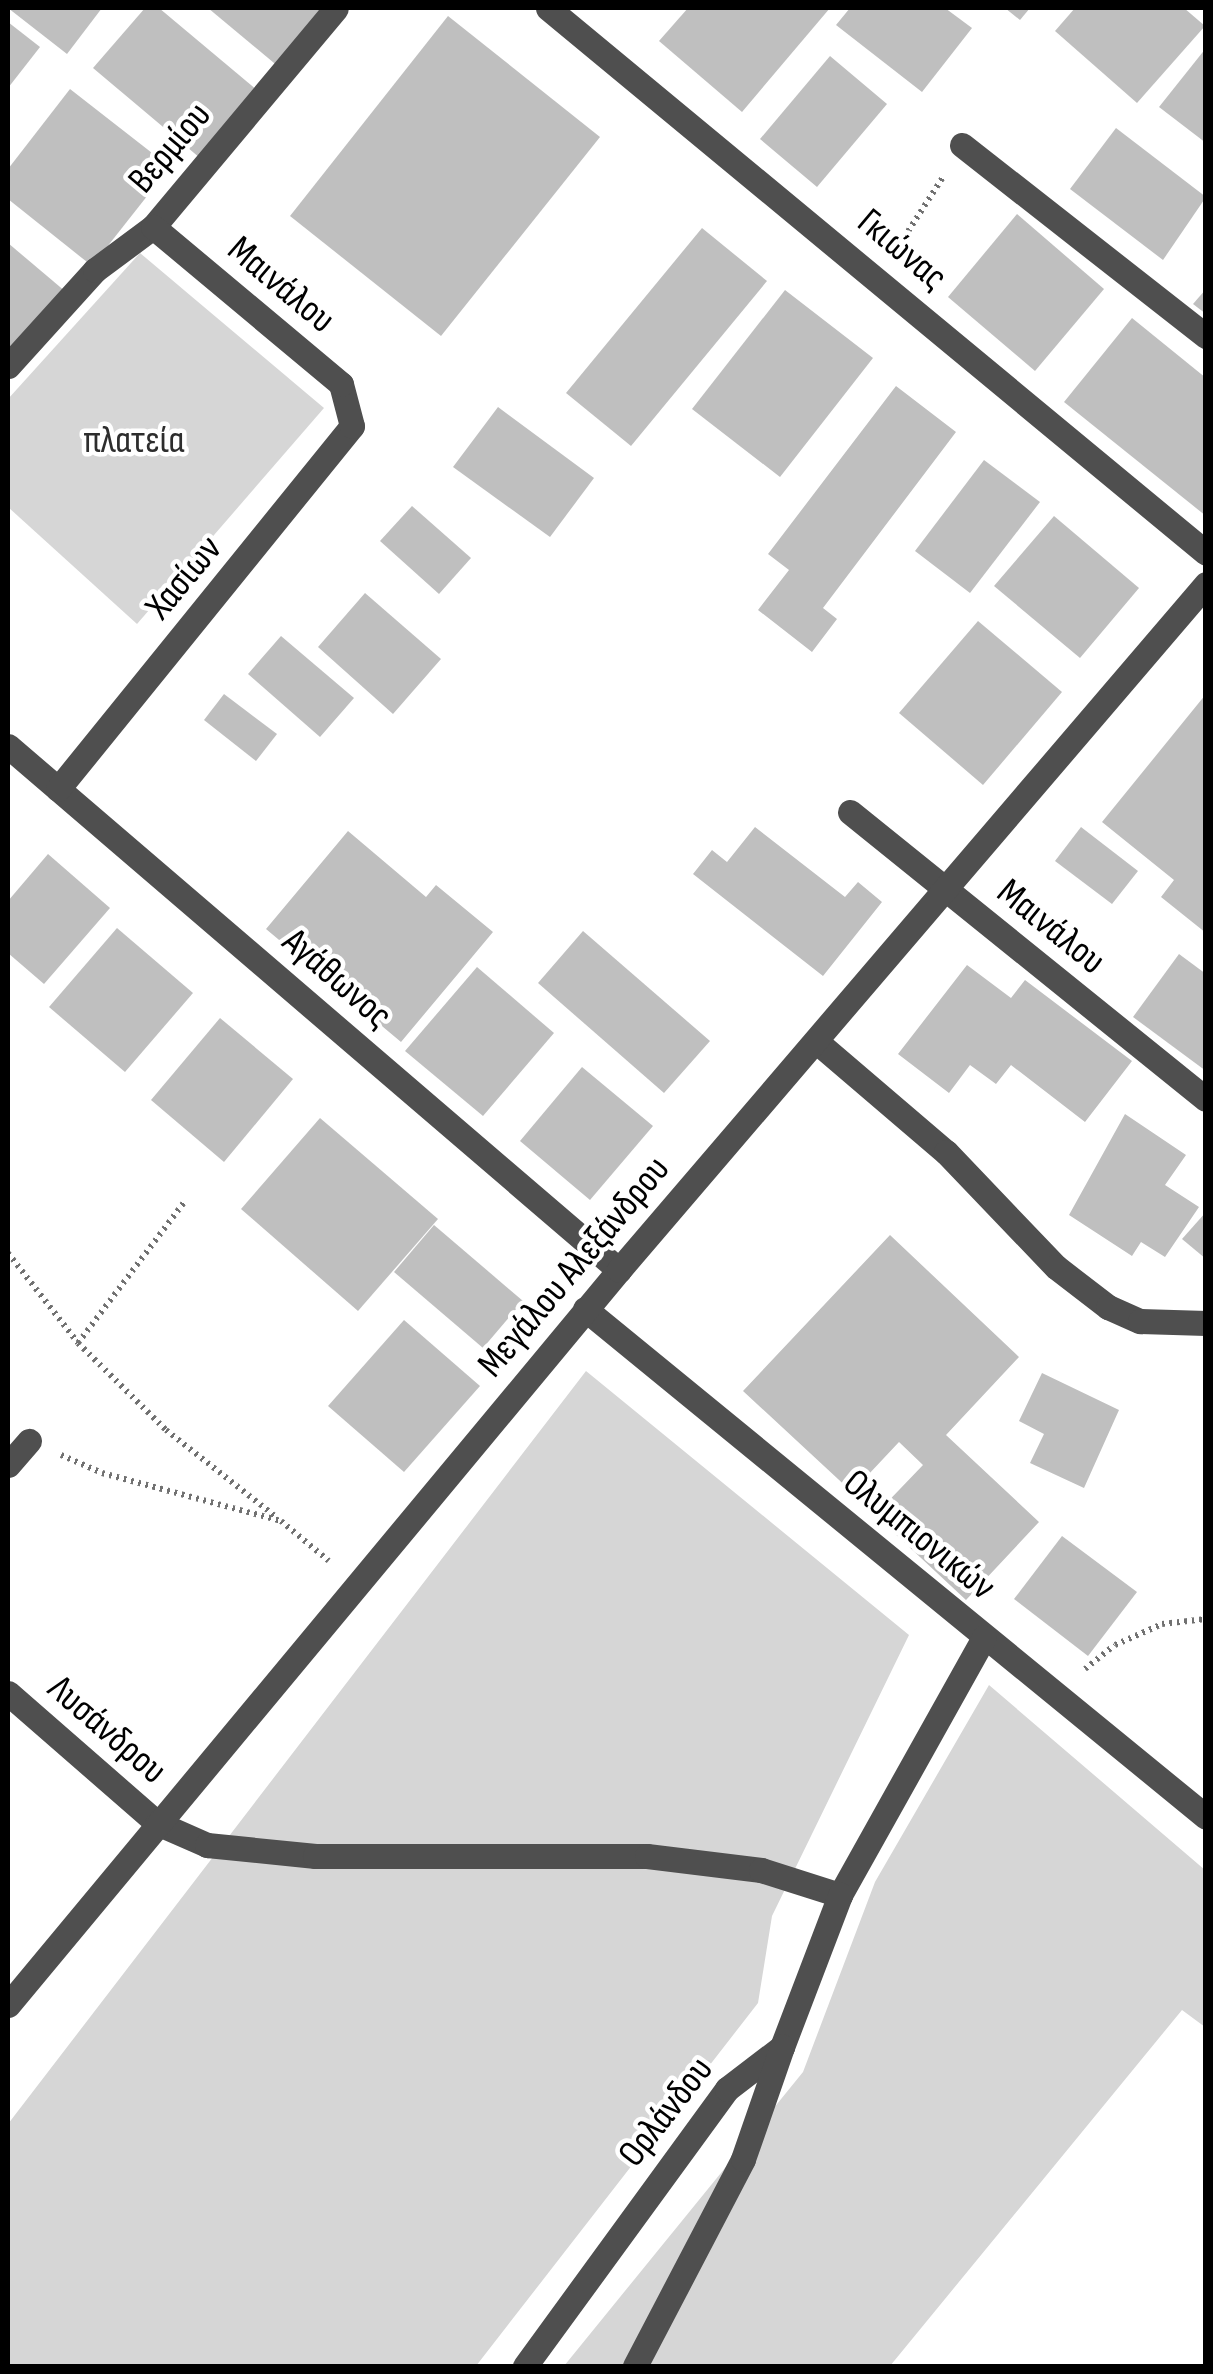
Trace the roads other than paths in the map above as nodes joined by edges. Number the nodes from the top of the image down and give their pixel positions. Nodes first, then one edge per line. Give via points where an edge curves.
1 (336, 8) edge
2 (548, 8) edge
3 (962, 146) road end
4 (152, 226) junction
5 (1206, 336) edge
6 (8, 366) edge
7 (352, 408) joint
8 (1206, 553) edge
9 (1206, 584) edge
10 (8, 746) edge
11 (58, 789) junction
12 (850, 812) dead end
13 (946, 890) junction
14 (817, 1042) junction
15 (1206, 1099) edge
16 (618, 1270) junction
17 (586, 1309) junction
18 (1206, 1323) edge
19 (29, 1441) road end
20 (8, 1465) edge
21 (984, 1637) junction
22 (8, 1694) edge
23 (1206, 1817) edge
24 (157, 1823) junction
25 (840, 1895) junction
26 (8, 2005) edge
27 (782, 2048) junction
28 (525, 2366) edge
29 (634, 2366) edge

1 - 4 street, Βερμίου
2 - 8 street, Γκιώνας
3 - 5 street
4 - 6 street, Βερμίου via 95,270
4 - 7 street, Μαινάλου via 342,384
7 - 11 street, Χασίων via 346,441
9 - 13 street, Μεγάλου Αλεξάνδρου
10 - 11 street, Αγάθωνος
11 - 16 street, Αγάθωνος
12 - 13 street, Μαινάλου
13 - 14 street, Μεγάλου Αλεξάνδρου
13 - 15 street, Μαινάλου
14 - 16 street, Μεγάλου Αλεξάνδρου
14 - 18 street via 946,1152 1056,1267 1121,1314
16 - 17 street, Μεγάλου Αλεξάνδρου
17 - 21 street, Ολυμπιονικών
17 - 24 street, Μεγάλου Αλεξάνδρου
19 - 20 street
21 - 23 street, Ολυμπιονικών
21 - 25 street
22 - 24 street, Λυσάνδρου
24 - 25 street, Λυσάνδρου via 207,1845 315,1856 646,1856 760,1870
24 - 26 street, Μεγάλου Αλεξάνδρου
25 - 27 street
27 - 28 street, Ορλάνδου via 726,2089
27 - 29 street via 742,2159

